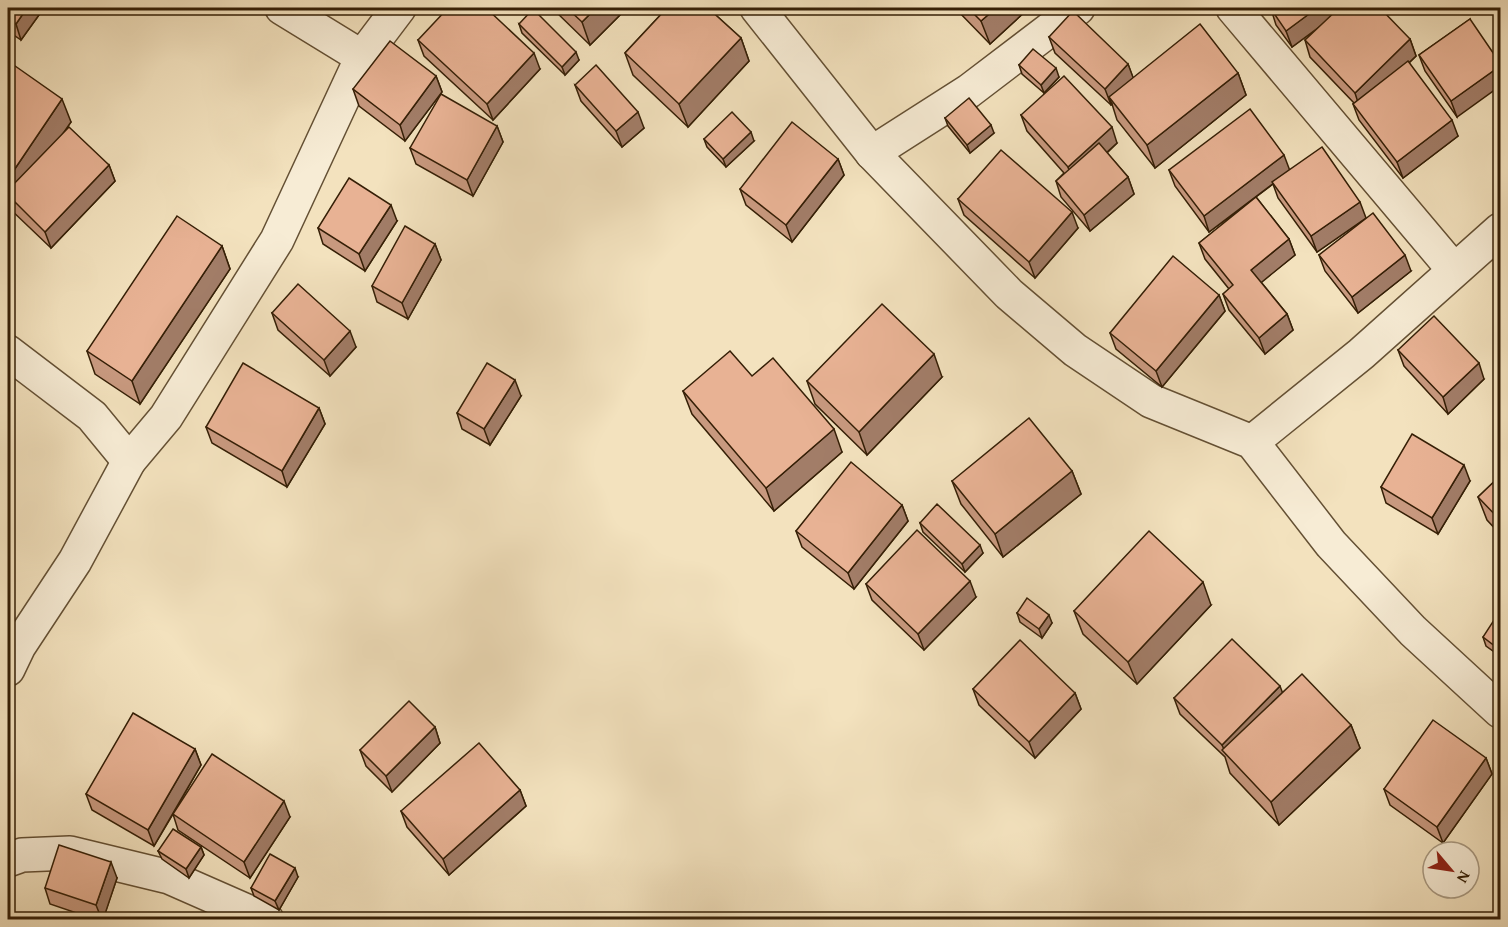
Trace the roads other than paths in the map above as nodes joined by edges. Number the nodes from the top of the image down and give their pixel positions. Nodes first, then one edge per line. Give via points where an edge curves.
1 (282, 8) edge
2 (399, 8) edge
3 (757, 8) edge
4 (1078, 8) edge
5 (1233, 8) edge
6 (362, 57) junction
7 (872, 153) junction
8 (1500, 230) edge
9 (1454, 270) junction
10 (8, 352) edge
11 (1252, 442) junction
12 (129, 461) junction
13 (8, 669) edge
14 (1500, 711) edge
15 (8, 860) edge
16 (267, 920) edge

1 - 6 street
2 - 6 street
3 - 7 street
4 - 7 street via 969,91
5 - 9 street
6 - 12 street via 277,240 166,417
7 - 11 street via 1009,294 1075,350 1151,401
8 - 9 street
9 - 11 street via 1361,354
10 - 12 street via 92,416
11 - 14 street via 1331,544 1413,631
12 - 13 street via 75,561
15 - 16 street via 22,855 70,853 169,877

